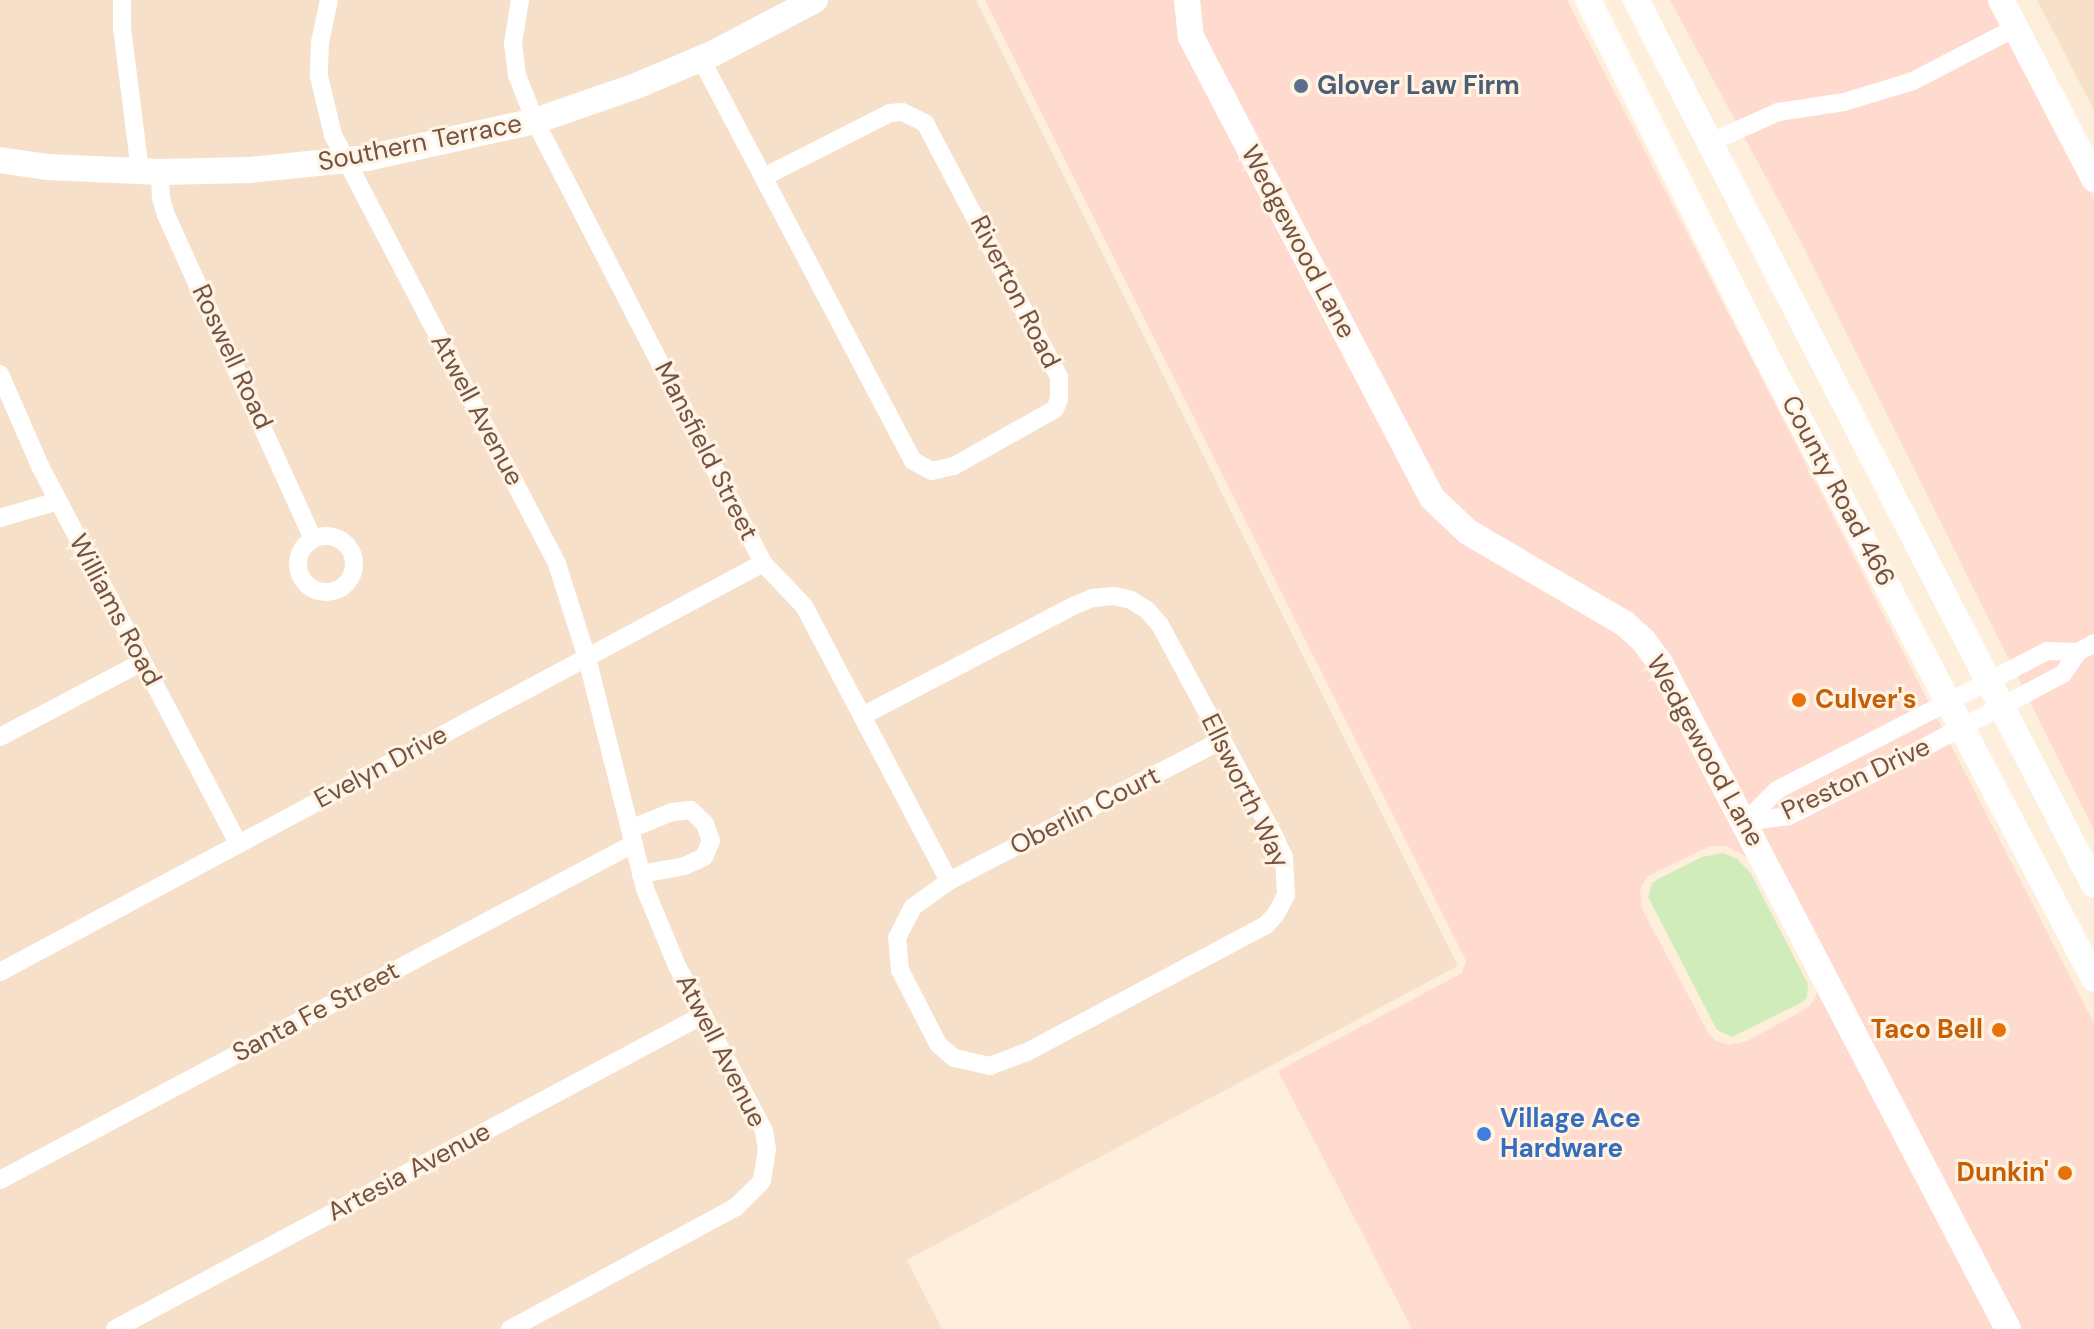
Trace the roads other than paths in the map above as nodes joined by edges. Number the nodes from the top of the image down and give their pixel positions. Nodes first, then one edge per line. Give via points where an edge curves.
1 (122, 0) edge
2 (329, 0) edge
3 (520, 0) edge
4 (813, 0) edge
5 (1187, 0) edge
6 (1588, 0) edge
7 (1636, 0) edge
8 (2001, 0) edge
9 (2015, 28) junction
10 (701, 59) junction
11 (535, 121) junction
12 (1709, 143) junction
13 (0, 160) edge
14 (347, 161) junction
15 (150, 172) junction
16 (764, 177) junction
17 (2094, 179) edge
18 (0, 374) edge
19 (58, 501) junction
20 (0, 518) edge
21 (313, 539) dead end
22 (763, 563) junction
23 (2086, 648) edge
24 (587, 658) junction
25 (142, 662) junction
26 (1987, 683) junction
27 (1948, 703) junction
28 (2000, 708) junction
29 (862, 716) junction
30 (1961, 728) junction
31 (0, 737) edge
32 (1222, 740) junction
33 (1745, 822) junction
34 (632, 836) junction
35 (238, 843) junction
36 (641, 874) junction
37 (949, 881) junction
38 (2094, 885) edge
39 (0, 972) edge
40 (2094, 979) edge
41 (703, 1015) junction
42 (0, 1180) edge
43 (115, 1329) edge
44 (510, 1329) edge
45 (2008, 1329) edge

1 - 15 street, Roswell Road via 122,28
2 - 14 street, Atwell Avenue via 319,76 333,135
3 - 11 street, Mansfield Street via 513,43 517,75
4 - 10 street, Southern Terrace
5 - 33 street, Wedgewood Lane via 1191,37 1432,498 1468,532 1604,610 1643,640
6 - 27 street, County Road 466
7 - 12 street, County Road 466
8 - 9 street
9 - 12 street via 1913,81 1844,102 1778,112
9 - 17 street
10 - 11 street, Southern Terrace
10 - 16 street, Riverton Road
11 - 14 street, Southern Terrace
11 - 22 street, Mansfield Street
12 - 26 street, County Road 466
13 - 15 street, Southern Terrace
14 - 15 street, Southern Terrace
14 - 24 street, Atwell Avenue via 557,564
15 - 21 street, Roswell Road
16 - 16 street, Riverton Road via 913,461 932,471 954,466 1055,409 1059,377 925,123 913,115 890,113
18 - 19 street, Williams Road
19 - 20 street
19 - 25 street, Williams Road
22 - 24 street, Evelyn Drive
22 - 29 street, Mansfield Street via 804,606
23 - 26 street via 2047,651
23 - 28 street via 2063,674
24 - 34 street, Atwell Avenue
24 - 35 street, Evelyn Drive
25 - 31 street
25 - 35 street, Williams Road
26 - 27 street, Preston Drive
26 - 28 street, County Road 466
27 - 30 street, County Road 466
27 - 33 street, Preston Drive via 1777,790
28 - 30 street, Preston Drive
28 - 38 street, County Road 466
29 - 32 street, Ellsworth Way via 1071,607 1114,596 1147,610 1160,625
29 - 37 street, Mansfield Street
30 - 33 street, Preston Drive via 1789,816
30 - 40 street, County Road 466
32 - 37 street, Oberlin Court
32 - 37 street, Ellsworth Way via 1284,857 1286,895 1276,914 1222,951 990,1066 954,1058 938,1044 896,955 907,914
33 - 45 street, Wedgewood Lane
34 - 36 street, Atwell Avenue
34 - 36 street via 672,812 691,810 705,824 711,841 704,857
34 - 42 street, Santa Fe Street
35 - 39 street, Evelyn Drive
36 - 41 street, Atwell Avenue via 659,928
41 - 43 street, Artesia Avenue
41 - 44 street, Atwell Avenue via 764,1131 762,1181 736,1207

